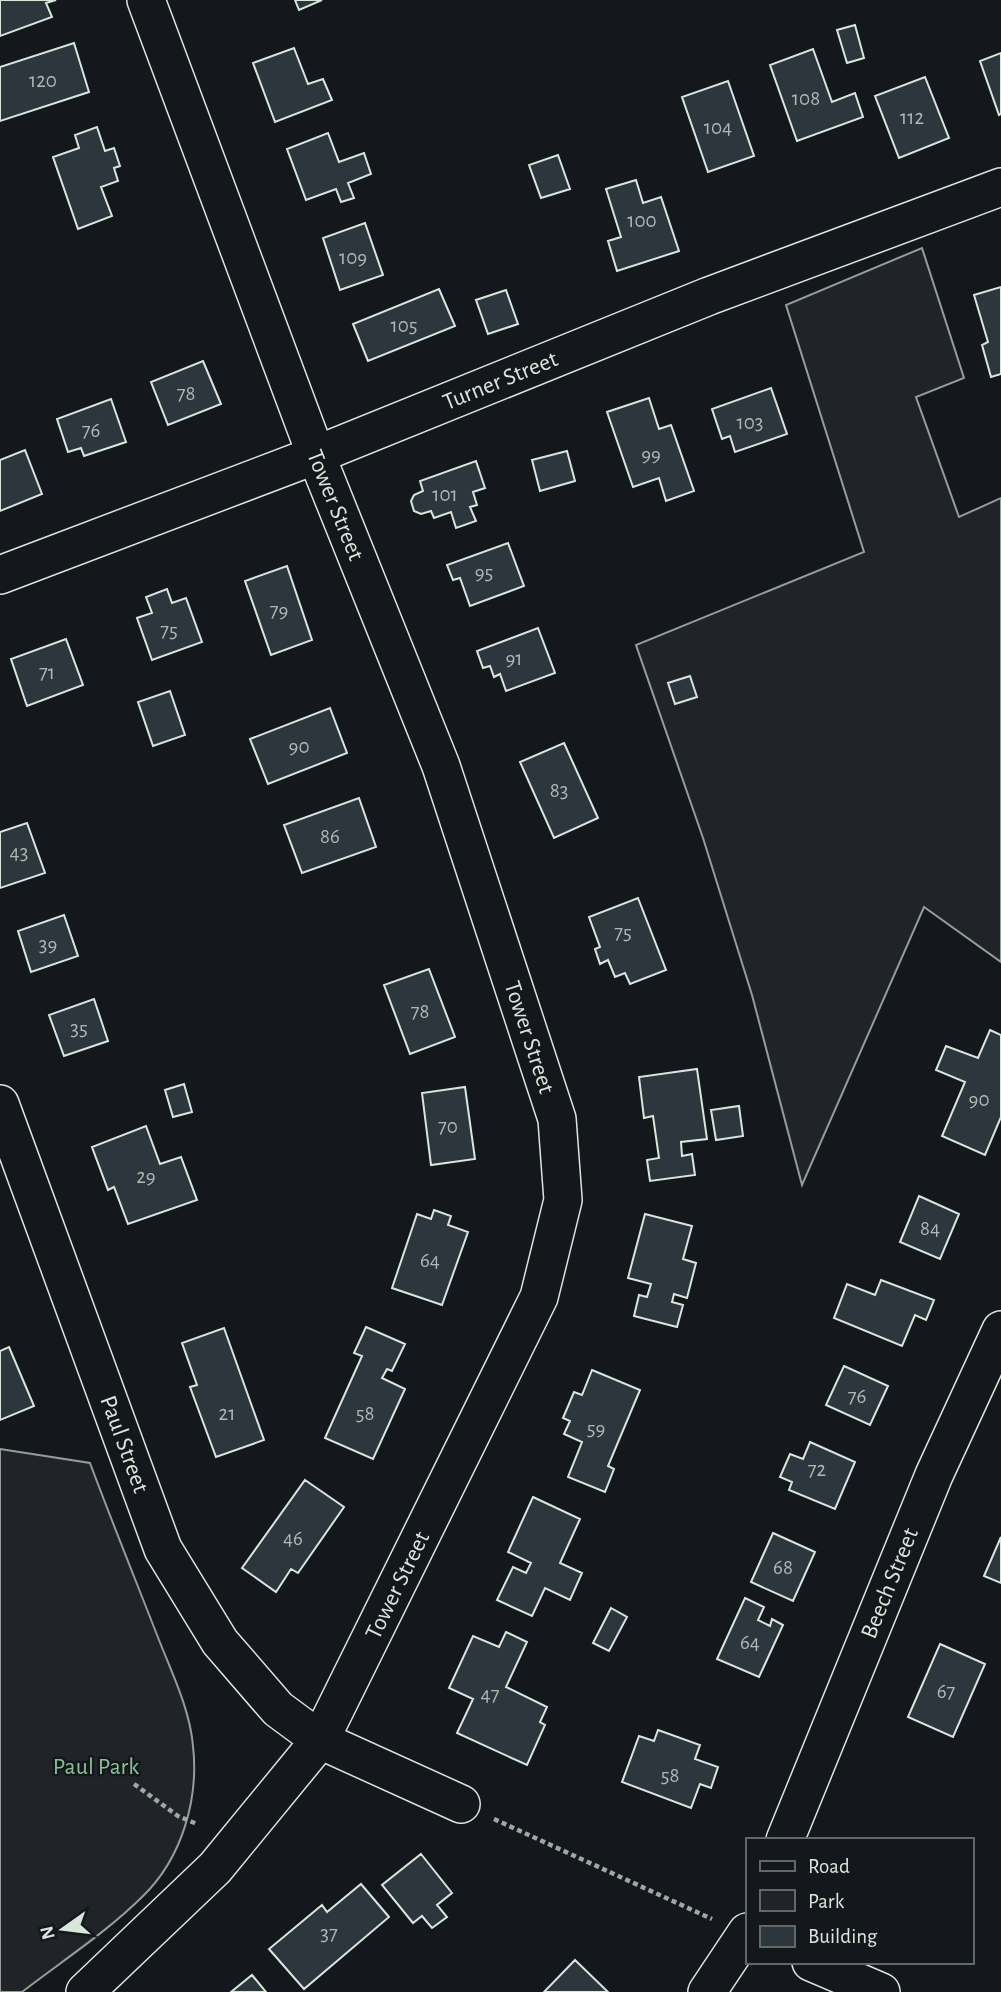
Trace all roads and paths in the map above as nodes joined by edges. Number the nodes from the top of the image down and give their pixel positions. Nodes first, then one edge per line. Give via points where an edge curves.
1 (146, 0) edge
2 (1001, 187) edge
3 (316, 455) junction
4 (0, 575) edge
5 (0, 1104) edge
6 (1001, 1330) edge
7 (320, 1740) junction
8 (134, 1784) dead end
9 (461, 1804) joint
10 (197, 1824) dead end
11 (786, 1838) edge
12 (746, 1934) edge
13 (746, 1935) edge
14 (816, 1964) edge
15 (85, 1992) edge
16 (707, 1992) edge
17 (881, 1992) edge

1 - 3 street, Tower Street
2 - 3 street, Turner Street via 709,296
3 - 4 street, Turner Street
3 - 7 street, Tower Street via 441,766 557,1119 563,1200 539,1297
5 - 7 street, Paul Street via 163,1549 220,1642 278,1709
6 - 11 street, Beech Street via 934,1475
7 - 9 street, Paul Street
7 - 15 street, Tower Street via 215,1868
8 - 10 path
9 - 12 path
13 - 16 street
14 - 17 street

